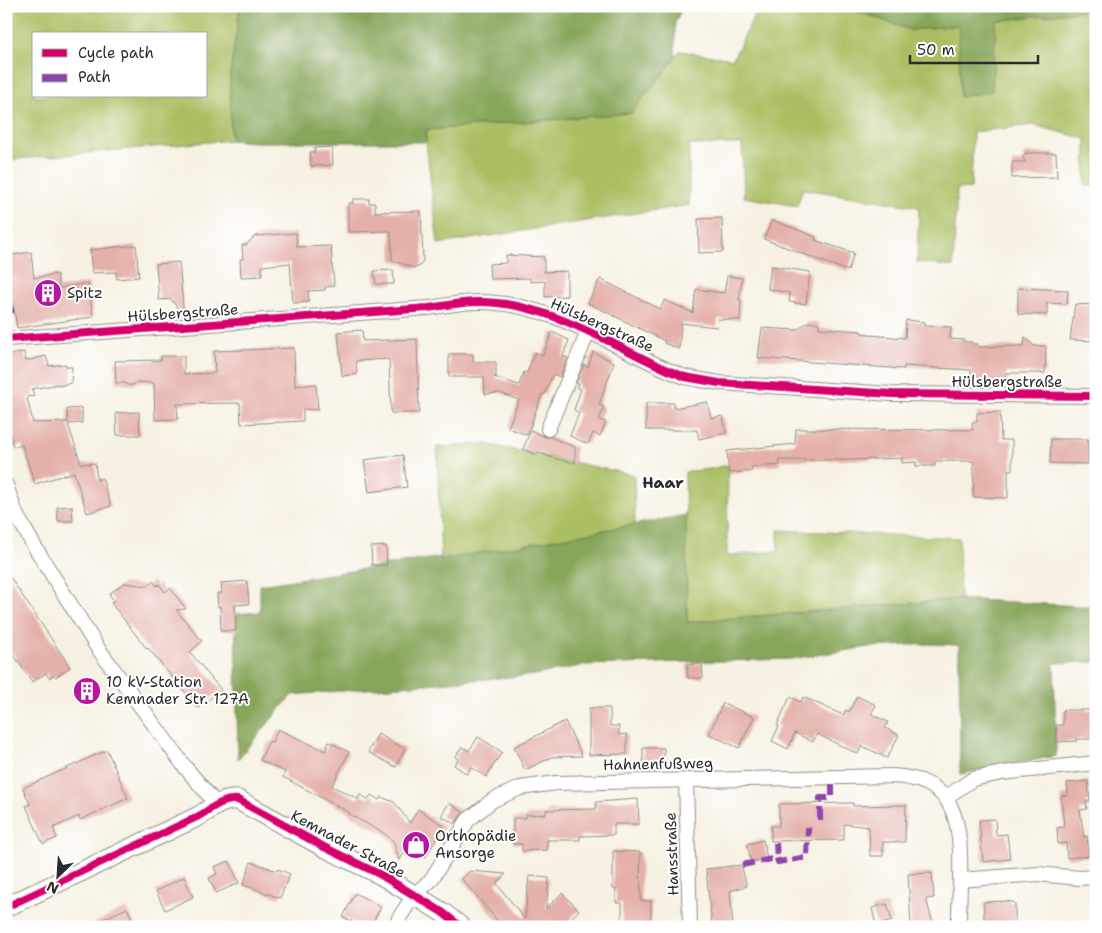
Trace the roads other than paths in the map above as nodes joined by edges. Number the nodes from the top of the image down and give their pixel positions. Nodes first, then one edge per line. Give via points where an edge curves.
1 (588, 332) junction
2 (6, 339) edge
3 (1096, 396) edge
4 (548, 429) dead end
5 (6, 485) edge
6 (1096, 763) edge
7 (686, 780) junction
8 (945, 798) junction
9 (217, 805) junction
10 (1096, 877) edge
11 (960, 880) junction
12 (414, 895) junction
13 (6, 907) edge
14 (398, 927) edge
15 (461, 927) edge
16 (690, 927) edge
17 (959, 927) edge

1 - 2 street, Hülsbergstraße via 522,307 477,302
1 - 3 street, Hülsbergstraße via 670,371 719,383 892,394
1 - 4 street, Hülsbergstraße
5 - 9 street via 16,514 33,544 112,669
6 - 8 street via 983,777
7 - 8 street, Hahnenfußweg via 893,776 930,785
7 - 12 street, Hahnenfußweg via 556,783 520,788 493,800 468,820 431,880
7 - 16 street, Hansstraße
8 - 11 street, Hahnenfußweg via 955,816 959,834
9 - 12 street, Kemnader Straße via 238,800
9 - 13 street
10 - 11 street via 1038,874
11 - 17 street, Hahnenfußweg
12 - 14 street, Hahnenfußweg via 399,918
12 - 15 street, Kemnader Straße

